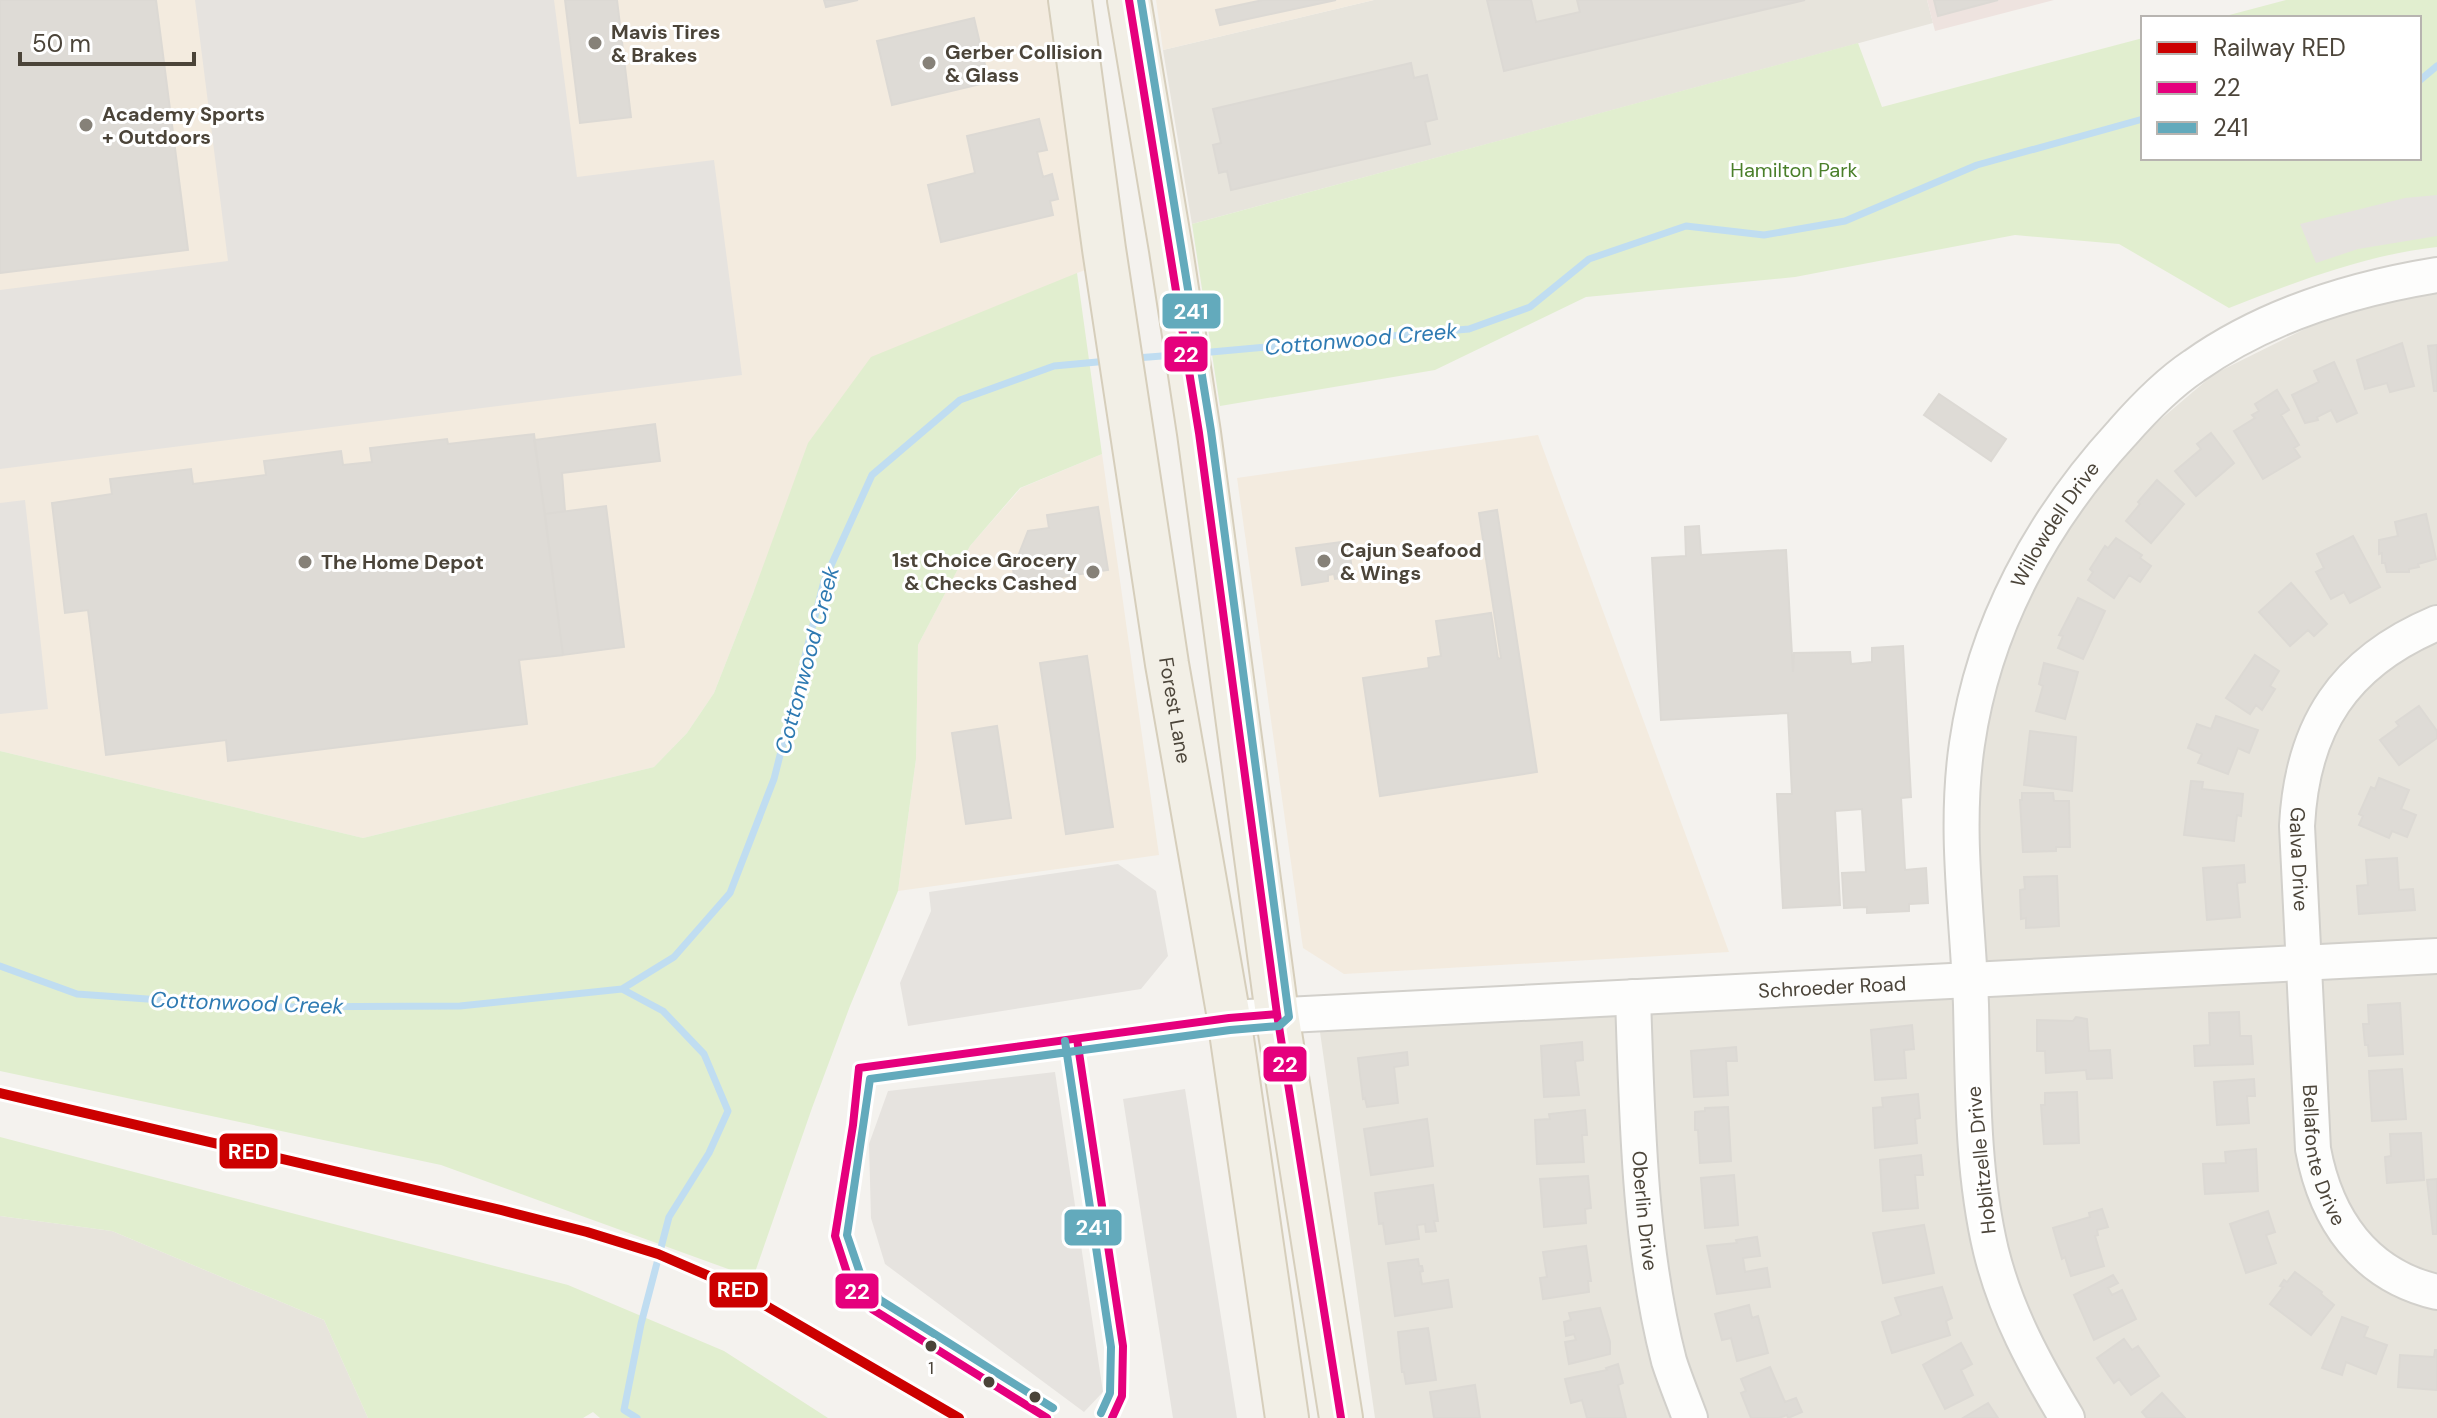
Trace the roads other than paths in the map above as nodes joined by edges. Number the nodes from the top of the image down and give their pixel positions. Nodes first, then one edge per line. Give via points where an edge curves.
1 (1070, 0) edge
2 (1129, 2) edge
3 (1142, 79) junction
4 (1082, 85) junction
5 (2437, 275) edge
6 (2437, 623) edge
7 (1229, 656) junction
8 (1167, 664) junction
9 (2437, 956) edge
10 (2304, 962) junction
11 (1969, 980) junction
12 (1633, 997) junction
13 (1277, 1014) junction
14 (1229, 1018) junction
15 (2437, 1292) edge
16 (1287, 1418) edge
17 (1341, 1418) edge
18 (1690, 1418) edge
19 (2067, 1418) edge

1 - 4 main road, Forest Lane
2 - 3 main road
3 - 4 main road
3 - 7 main road
4 - 8 main road, Forest Lane
5 - 11 street, Willowdell Drive via 2324,302 2243,336 2193,366 2103,453 2044,533 1996,635 1967,744 1962,852
6 - 10 street, Galva Drive via 2393,644 2355,675 2312,740 2298,795
7 - 8 main road
7 - 13 main road
8 - 14 main road, Forest Lane
9 - 10 street, Schroeder Road
10 - 11 street, Schroeder Road
10 - 15 street, Bellafonte Drive via 2319,1181 2345,1232 2381,1268 2411,1286
11 - 12 street, Schroeder Road
11 - 19 street, Hoblitzelle Drive via 1975,1139 1991,1252 2020,1335
12 - 13 street, Schroeder Road
12 - 18 street, Oberlin Drive via 1646,1224 1670,1361
13 - 14 street, Schroeder Road
13 - 17 main road
14 - 16 main road, Forest Lane

